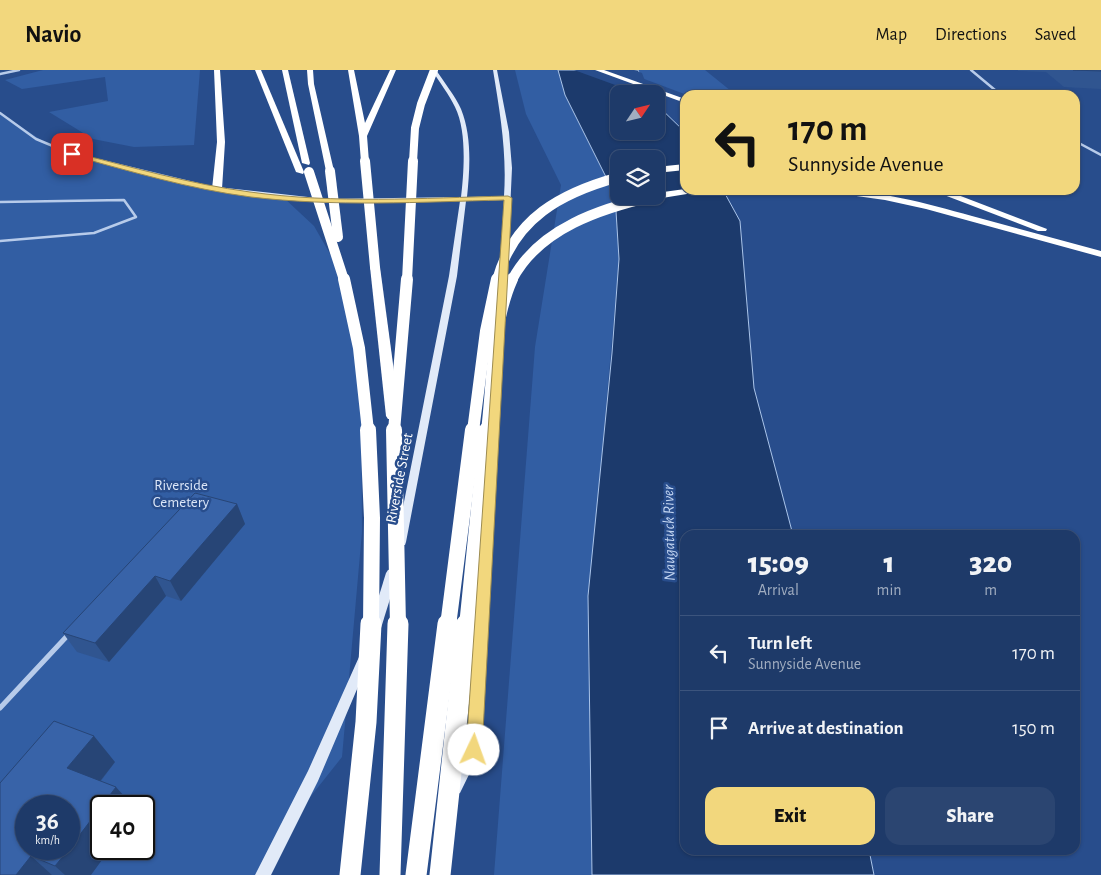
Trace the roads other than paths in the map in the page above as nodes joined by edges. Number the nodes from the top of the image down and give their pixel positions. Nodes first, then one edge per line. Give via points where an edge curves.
1 (20, 70) edge
2 (217, 70) edge
3 (258, 70) edge
4 (285, 70) edge
5 (310, 70) edge
6 (351, 70) edge
7 (394, 70) edge
8 (434, 70) edge
9 (495, 70) edge
10 (598, 70) edge
11 (602, 70) edge
12 (616, 70) edge
13 (971, 70) edge
14 (0, 74) edge
15 (995, 90) edge
16 (680, 96) edge
17 (680, 96) edge
18 (680, 96) edge
19 (0, 113) edge
20 (363, 136) junction
21 (1080, 144) edge
22 (1101, 156) edge
23 (680, 168) edge
24 (665, 169) edge
25 (305, 172) junction
26 (610, 180) edge
27 (217, 189) junction
28 (680, 192) edge
29 (665, 195) edge
30 (871, 195) edge
31 (895, 195) edge
32 (949, 195) edge
33 (508, 198) junction
34 (465, 199) junction
35 (0, 202) edge
36 (625, 205) edge
37 (0, 241) edge
38 (1101, 252) edge
39 (342, 268) junction
40 (394, 430) junction
41 (72, 631) edge
42 (0, 708) edge
43 (263, 875) edge
44 (350, 875) edge
45 (390, 875) edge
46 (410, 875) edge
47 (416, 875) edge
48 (440, 875) edge

1 - 14 street
2 - 27 highway via 221,142
3 - 25 highway
4 - 25 highway
5 - 39 highway, bridge via 330,171
6 - 20 highway
7 - 20 highway
8 - 34 street, Riverside Street via 458,108 464,129
8 - 40 highway, bridge via 415,128
9 - 33 street via 506,132
10 - 16 highway
11 - 17 highway
12 - 18 highway
13 - 15 street
19 - 27 street via 36,139 72,154
20 - 40 highway, bridge
21 - 22 street
23 - 24 highway
25 - 39 highway, bridge
26 - 47 highway, bridge via 560,199 523,228 501,266 493,294
27 - 34 street via 326,201
28 - 29 highway
30 - 38 highway
31 - 38 highway
32 - 38 highway
33 - 34 street
33 - 46 street via 474,750
34 - 43 street, Riverside Street via 414,484 386,599 357,676 313,776
35 - 37 lane via 124,200 136,217 94,233
36 - 48 highway, bridge via 598,213 551,237 530,253 516,272 505,296 497,341
39 - 44 highway, bridge via 361,363 373,524 371,657
40 - 45 highway, bridge via 398,647
41 - 42 lane

